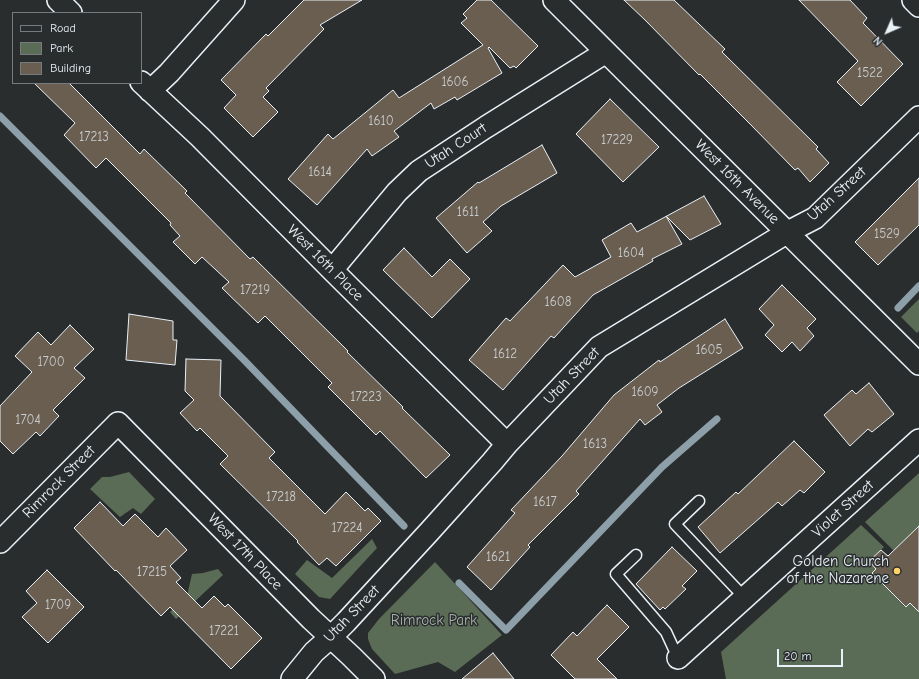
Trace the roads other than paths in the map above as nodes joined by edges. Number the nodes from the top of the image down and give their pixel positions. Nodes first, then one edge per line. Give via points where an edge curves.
1 (58, 0) edge
2 (234, 0) edge
3 (554, 0) edge
4 (913, 0) edge
5 (919, 6) edge
6 (70, 12) edge
7 (606, 52) junction
8 (146, 87) edge
9 (919, 117) edge
10 (788, 232) junction
11 (332, 270) junction
12 (919, 364) edge
13 (118, 423) joint
14 (919, 440) edge
15 (507, 444) junction
16 (699, 501) dead end
17 (0, 542) edge
18 (636, 555) dead end
19 (744, 598) junction
20 (330, 638) junction
21 (678, 658) joint
22 (292, 679) edge
23 (374, 679) edge

1 - 6 street
2 - 8 street via 169,73
3 - 7 street, West 16th Avenue
4 - 5 street
7 - 10 street, West 16th Avenue
7 - 11 street, Utah Court via 419,171 397,192
8 - 11 street, West 16th Place via 200,137
9 - 10 street, Utah Street via 816,218
10 - 12 street, West 16th Avenue
10 - 15 street, Utah Street via 599,347
11 - 15 street, West 16th Place
13 - 17 street, Rimrock Street
13 - 20 street, West 17th Place
14 - 19 street, Violet Street
15 - 20 street, Utah Street
16 - 19 lane via 675,524
18 - 21 lane via 616,574 666,632
19 - 21 street, Violet Street
20 - 22 street, Utah Street via 314,652
20 - 23 street, West 17th Place

